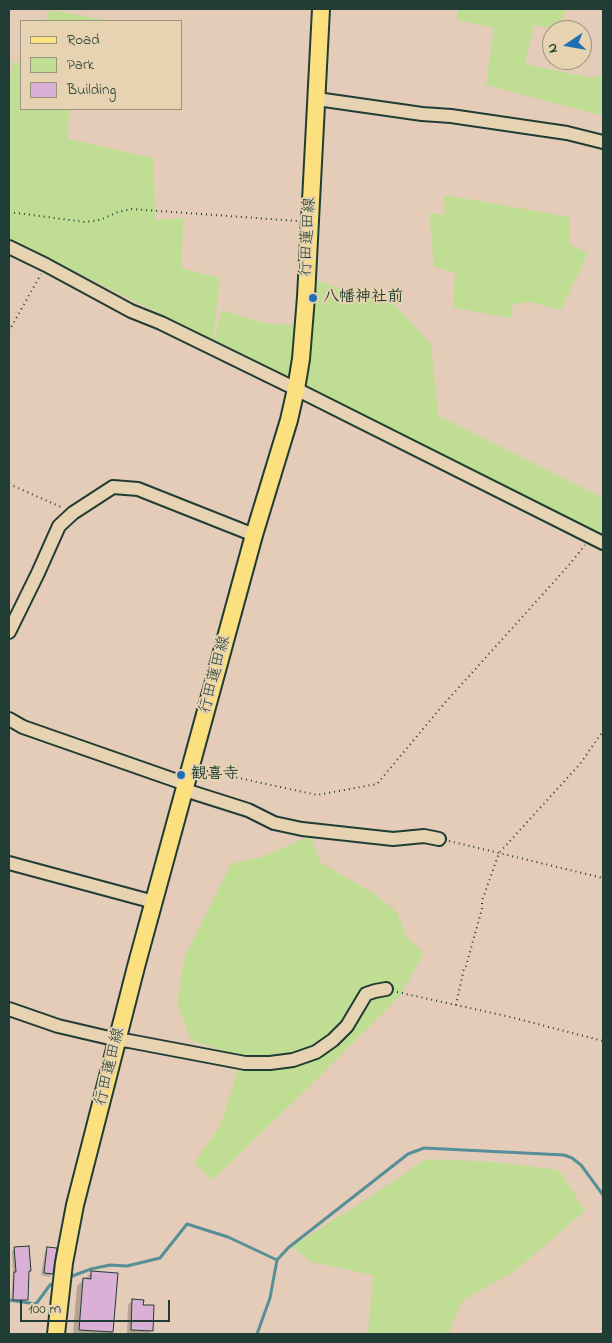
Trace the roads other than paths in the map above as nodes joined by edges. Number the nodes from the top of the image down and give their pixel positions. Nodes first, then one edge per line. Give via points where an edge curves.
1 (321, 9) edge
2 (317, 98) junction
3 (603, 142) edge
4 (9, 247) edge
5 (296, 389) junction
6 (254, 535) junction
7 (603, 543) edge
8 (9, 632) edge
9 (9, 719) edge
10 (186, 787) junction
11 (439, 839) road end
12 (9, 863) edge
13 (154, 902) junction
14 (386, 989) road end
15 (9, 1009) edge
16 (118, 1040) junction
17 (56, 1334) edge

1 - 2 main road, 行田蓮田線
2 - 3 street
2 - 5 main road, 行田蓮田線 via 304,330
4 - 5 street via 131,311
5 - 6 main road, 行田蓮田線
5 - 7 street
6 - 8 street via 138,489 113,487 59,526
6 - 10 main road, 行田蓮田線
9 - 10 street via 23,728
10 - 11 street via 274,823 302,829 393,839 424,836
10 - 13 main road, 行田蓮田線
12 - 13 street
13 - 16 main road, 行田蓮田線
14 - 16 street via 366,994 347,1026 333,1040 316,1052 293,1060 245,1063
15 - 16 street via 58,1026
16 - 17 main road, 行田蓮田線 via 75,1206 64,1263

